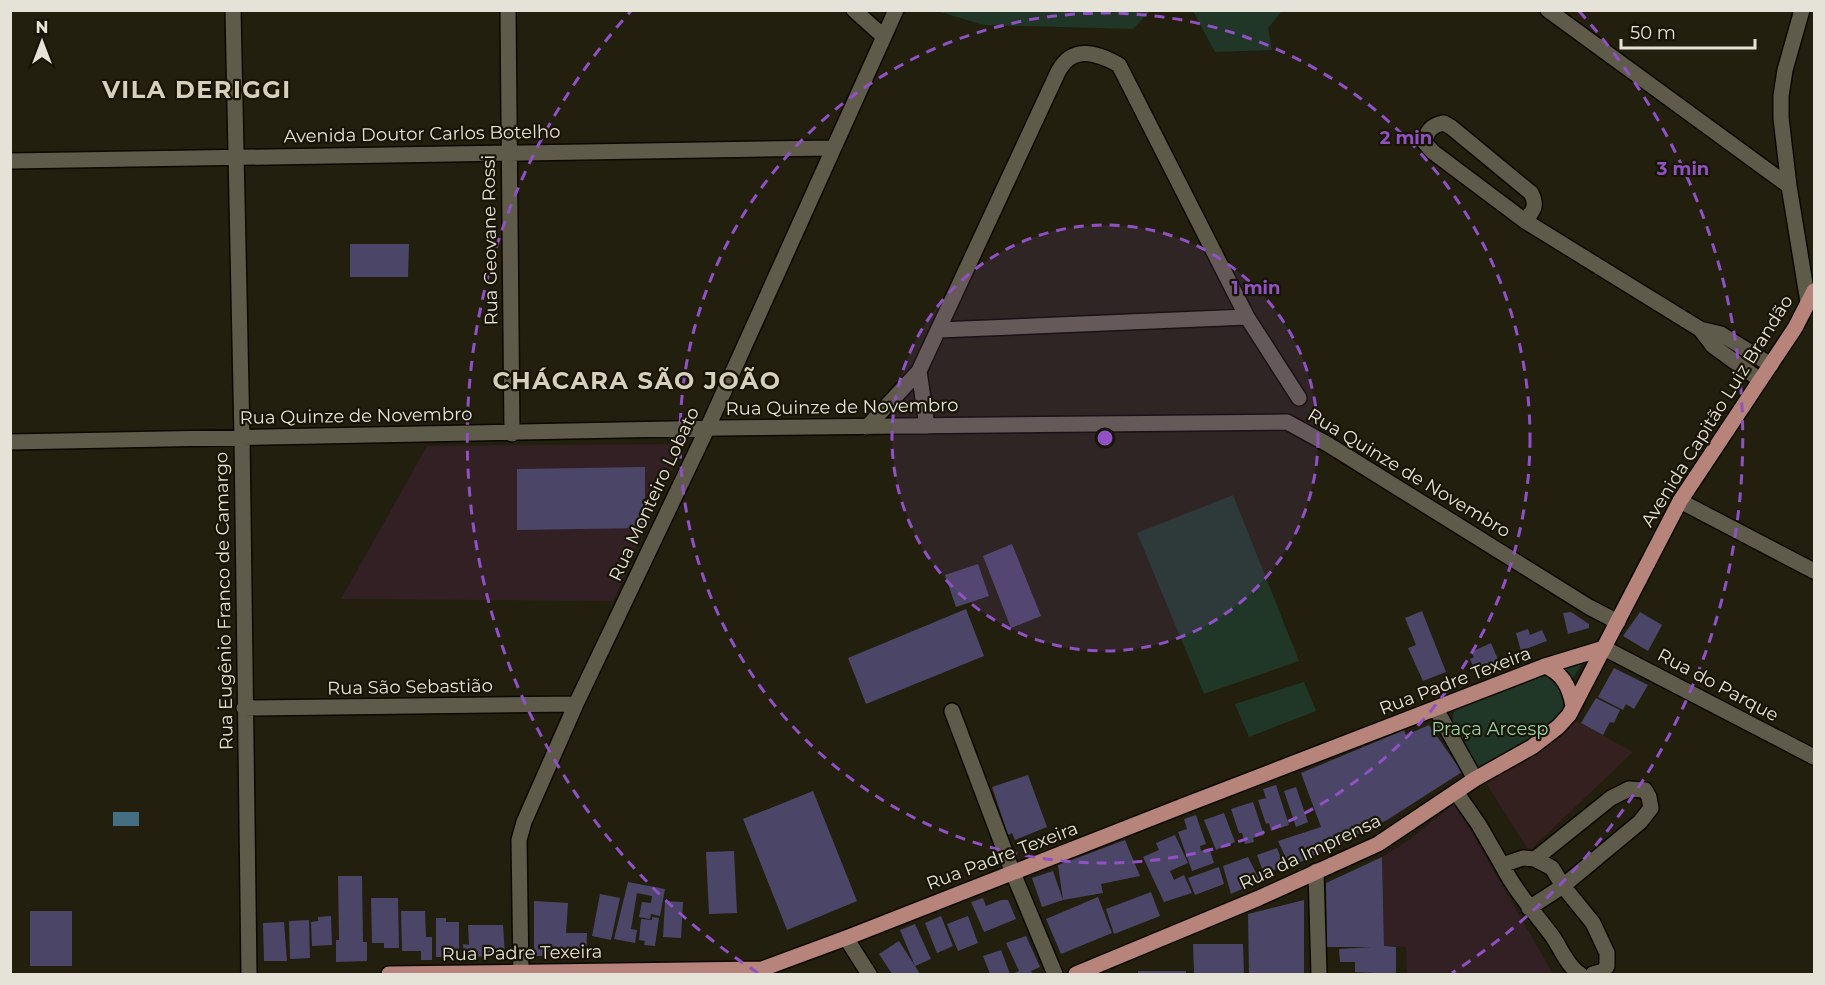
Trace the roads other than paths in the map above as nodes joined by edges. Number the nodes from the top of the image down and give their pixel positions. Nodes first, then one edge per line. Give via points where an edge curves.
1 (233, 10) edge
2 (508, 10) edge
3 (854, 10) edge
4 (896, 10) edge
5 (1548, 10) edge
6 (1802, 10) edge
7 (884, 37) junction
8 (833, 148) junction
9 (509, 152) junction
10 (235, 157) junction
11 (10, 162) edge
12 (1789, 186) junction
13 (1525, 221) junction
14 (1811, 296) edge
15 (1247, 317) junction
16 (1700, 329) junction
17 (939, 330) junction
18 (1771, 365) junction
19 (919, 371) junction
20 (1760, 380) junction
21 (1299, 399) dead end
22 (927, 426) junction
23 (867, 427) junction
24 (707, 429) junction
25 (512, 434) junction
26 (242, 437) junction
27 (10, 442) edge
28 (1680, 501) junction
29 (1815, 571) edge
30 (1618, 622) junction
31 (1604, 648) junction
32 (1545, 666) junction
33 (576, 704) junction
34 (1573, 706) junction
35 (244, 708) junction
36 (1436, 709) junction
37 (952, 711) dead end
38 (1815, 757) edge
39 (1475, 779) junction
40 (1456, 792) junction
41 (1535, 859) junction
42 (1502, 865) junction
43 (1316, 871) junction
44 (1013, 873) junction
45 (1563, 886) junction
46 (1529, 908) junction
47 (846, 938) junction
48 (520, 974) edge
49 (249, 975) edge
50 (389, 975) edge
51 (869, 975) edge
52 (1055, 975) edge
53 (1076, 975) edge
54 (1319, 975) edge
55 (1580, 975) edge
56 (1593, 975) edge

1 - 10 street, Rua Eugênio Franco de Camargo
2 - 9 street, Rua Geovane Rossi
3 - 7 street
4 - 7 street, Rua Monteiro Lobato
5 - 12 street
6 - 12 street via 1781,96
7 - 8 street, Rua Monteiro Lobato
8 - 9 street, Avenida Doutor Carlos Botelho
8 - 24 street, Rua Monteiro Lobato
9 - 10 street, Avenida Doutor Carlos Botelho
9 - 25 street, Rua Geovane Rossi
10 - 11 street, Avenida Doutor Carlos Botelho
10 - 26 street, Rua Eugênio Franco de Camargo
12 - 14 street
13 - 13 street via 1535,209 1531,193 1451,127 1444,123 1431,129 1425,143 1433,152
13 - 16 street
14 - 18 main road, Avenida Capitão Luiz Brandão
15 - 17 street
15 - 17 street via 1119,65 1106,57 1074,54 1058,72
15 - 21 street
16 - 18 street via 1721,334
16 - 20 street via 1713,346
17 - 19 street
18 - 20 main road, Avenida Capitão Luiz Brandão
19 - 22 street
19 - 23 street
20 - 28 main road, Avenida Capitão Luiz Brandão
22 - 23 street, Rua Quinze de Novembro
22 - 30 street, Rua Quinze de Novembro via 1287,422
23 - 24 street, Rua Quinze de Novembro
24 - 25 street, Rua Quinze de Novembro
24 - 33 street, Rua Monteiro Lobato
25 - 26 street, Rua Quinze de Novembro
26 - 27 street, Rua Quinze de Novembro
26 - 35 street, Rua Eugênio Franco de Camargo
28 - 29 street
28 - 30 main road, Avenida Capitão Luiz Brandão
30 - 31 main road, Avenida Capitão Luiz Brandão
31 - 32 main road, Rua Padre Texeira
31 - 34 main road, Rua da Imprensa
31 - 38 street, Rua do Parque
32 - 34 main road via 1556,670 1570,689
32 - 36 main road, Rua Padre Texeira
33 - 35 street, Rua São Sebastião
33 - 48 street, Rua Monteiro Lobato via 519,840
34 - 39 main road, Rua da Imprensa via 1558,727 1532,747
35 - 49 street, Rua Eugênio Franco de Camargo
36 - 39 street
36 - 44 main road, Rua Padre Texeira
37 - 44 street
39 - 40 main road, Rua da Imprensa
40 - 42 street
40 - 43 main road, Rua da Imprensa via 1378,844
41 - 42 street via 1523,858
41 - 45 street via 1552,868
41 - 45 street via 1611,798 1629,789 1645,790 1651,808 1640,822
42 - 46 street
43 - 53 main road, Rua da Imprensa
43 - 54 street
44 - 47 main road, Rua Padre Texeira
44 - 52 street
45 - 46 street
45 - 56 street via 1593,923 1607,953 1607,966
46 - 55 street
47 - 48 main road, Rua Padre Texeira via 762,969
47 - 51 street
48 - 50 main road, Rua Padre Texeira

